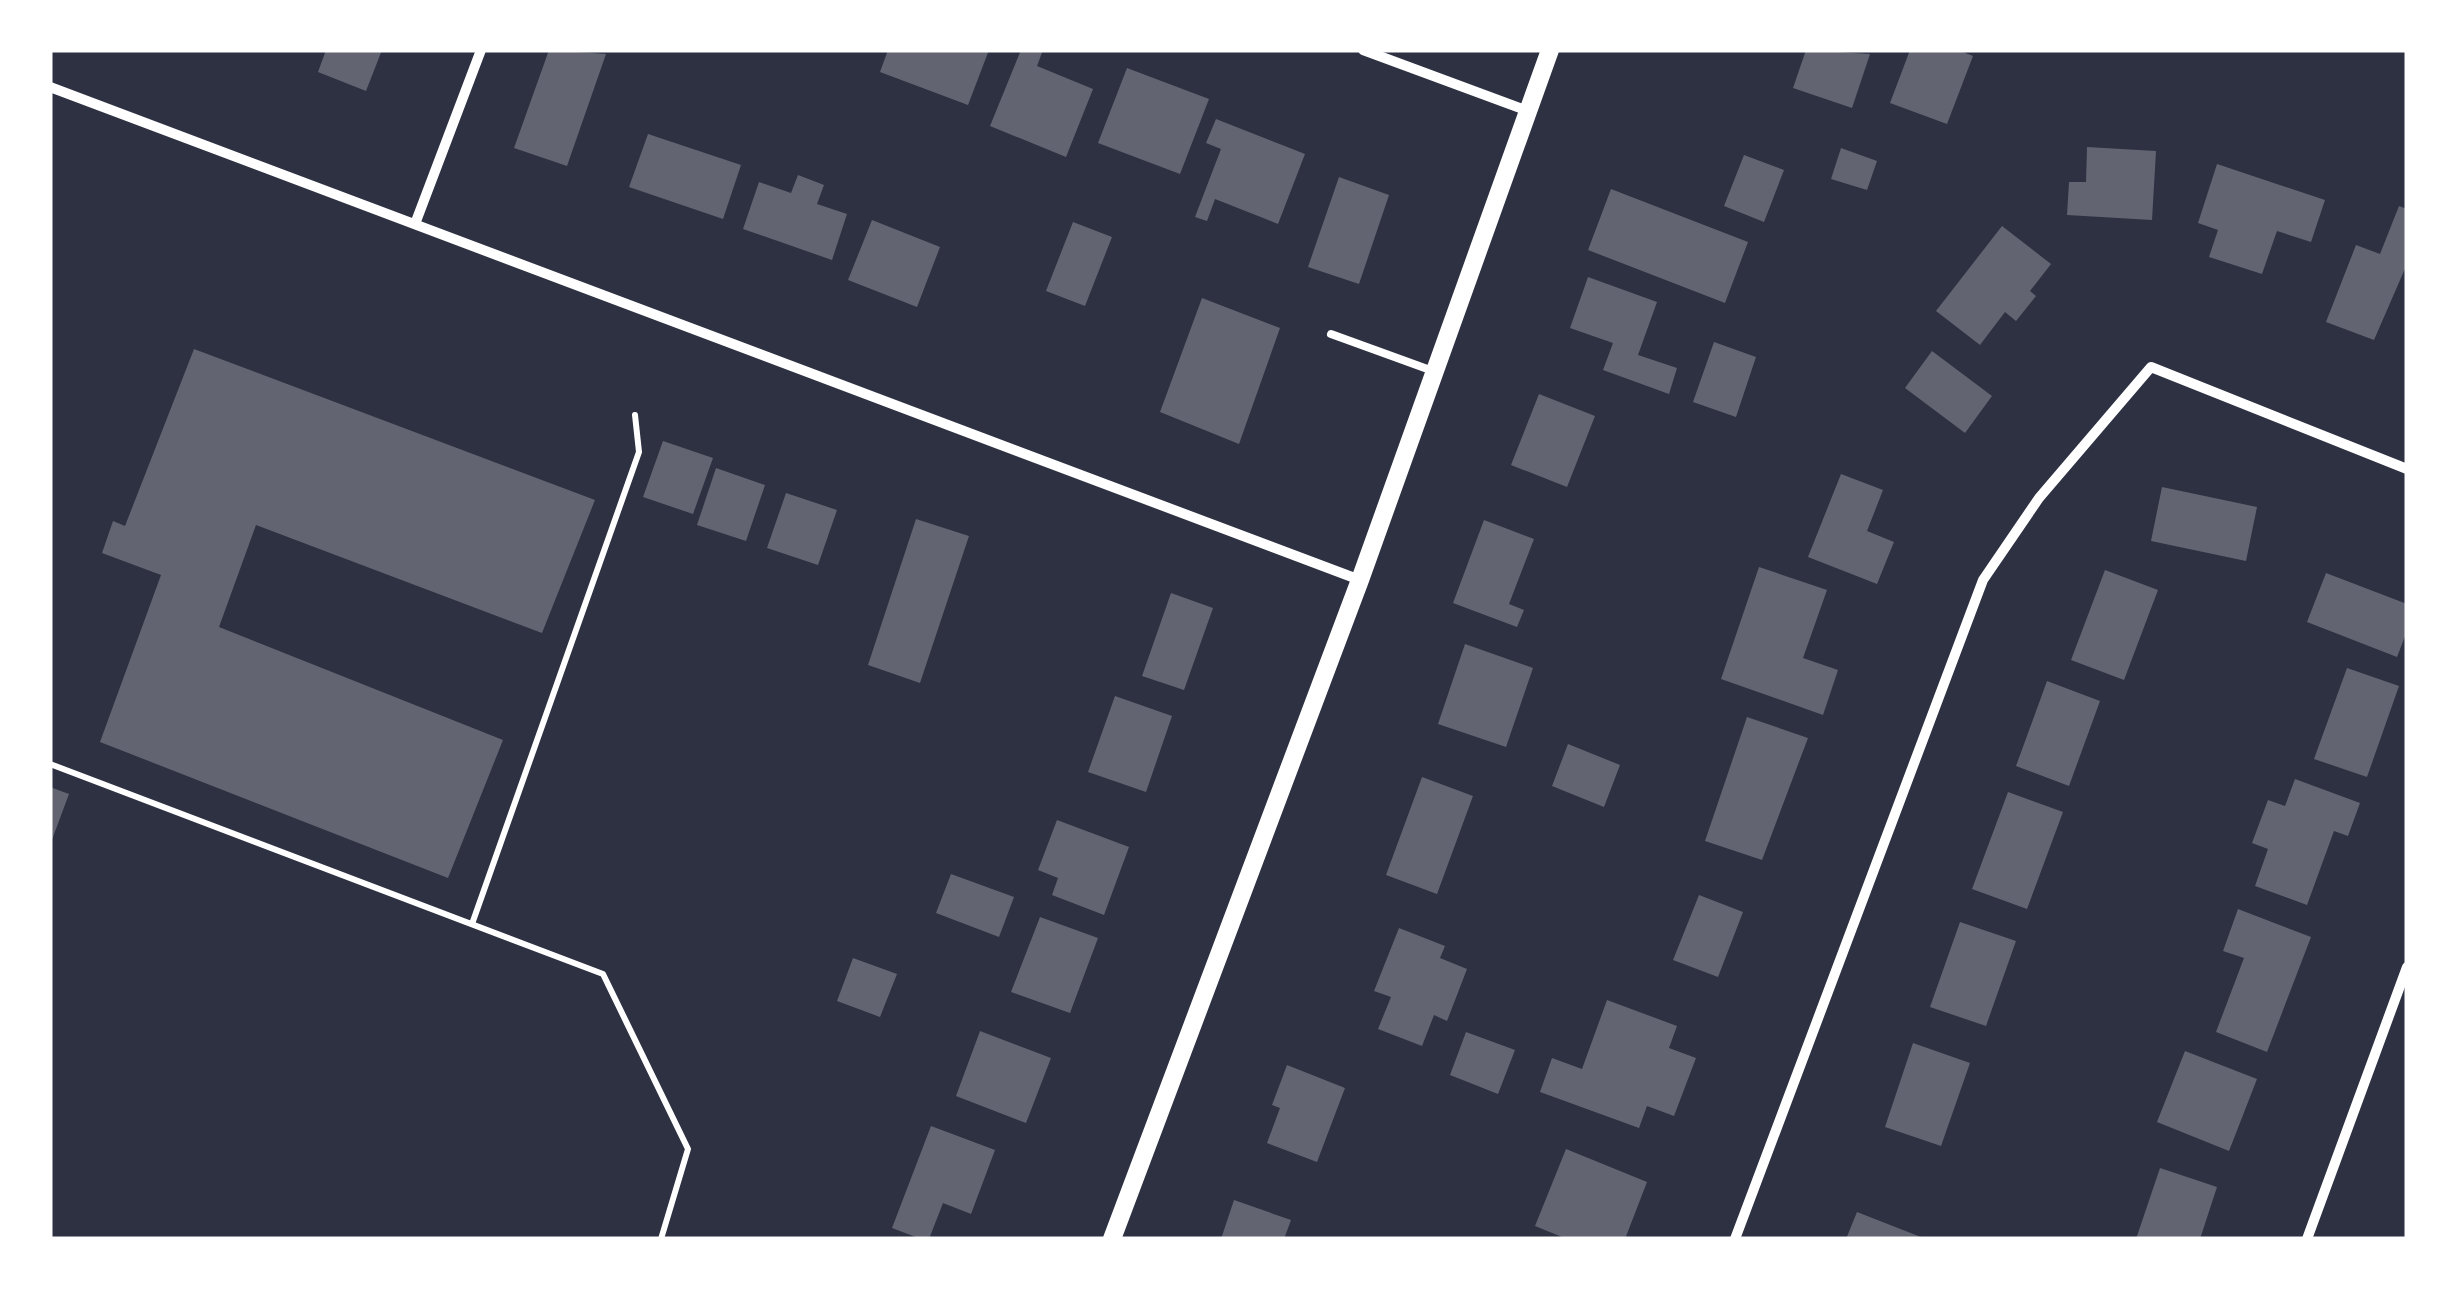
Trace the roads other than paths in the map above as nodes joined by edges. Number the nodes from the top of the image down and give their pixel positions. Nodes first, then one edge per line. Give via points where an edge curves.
1 (481, 50) edge
2 (1363, 50) edge
3 (1550, 50) edge
4 (50, 87) edge
5 (1528, 111) junction
6 (415, 224) junction
7 (1332, 334) dead end
8 (1433, 371) junction
9 (2407, 469) edge
10 (1360, 580) junction
11 (2407, 966) edge
12 (1112, 1239) edge
13 (1735, 1239) edge
14 (2308, 1239) edge

1 - 6 street
2 - 5 street
3 - 5 street
4 - 6 street
5 - 8 street
6 - 10 street
7 - 8 lane
8 - 10 street
9 - 13 street via 2150,367 2039,498 1983,580
10 - 12 street
11 - 14 street

